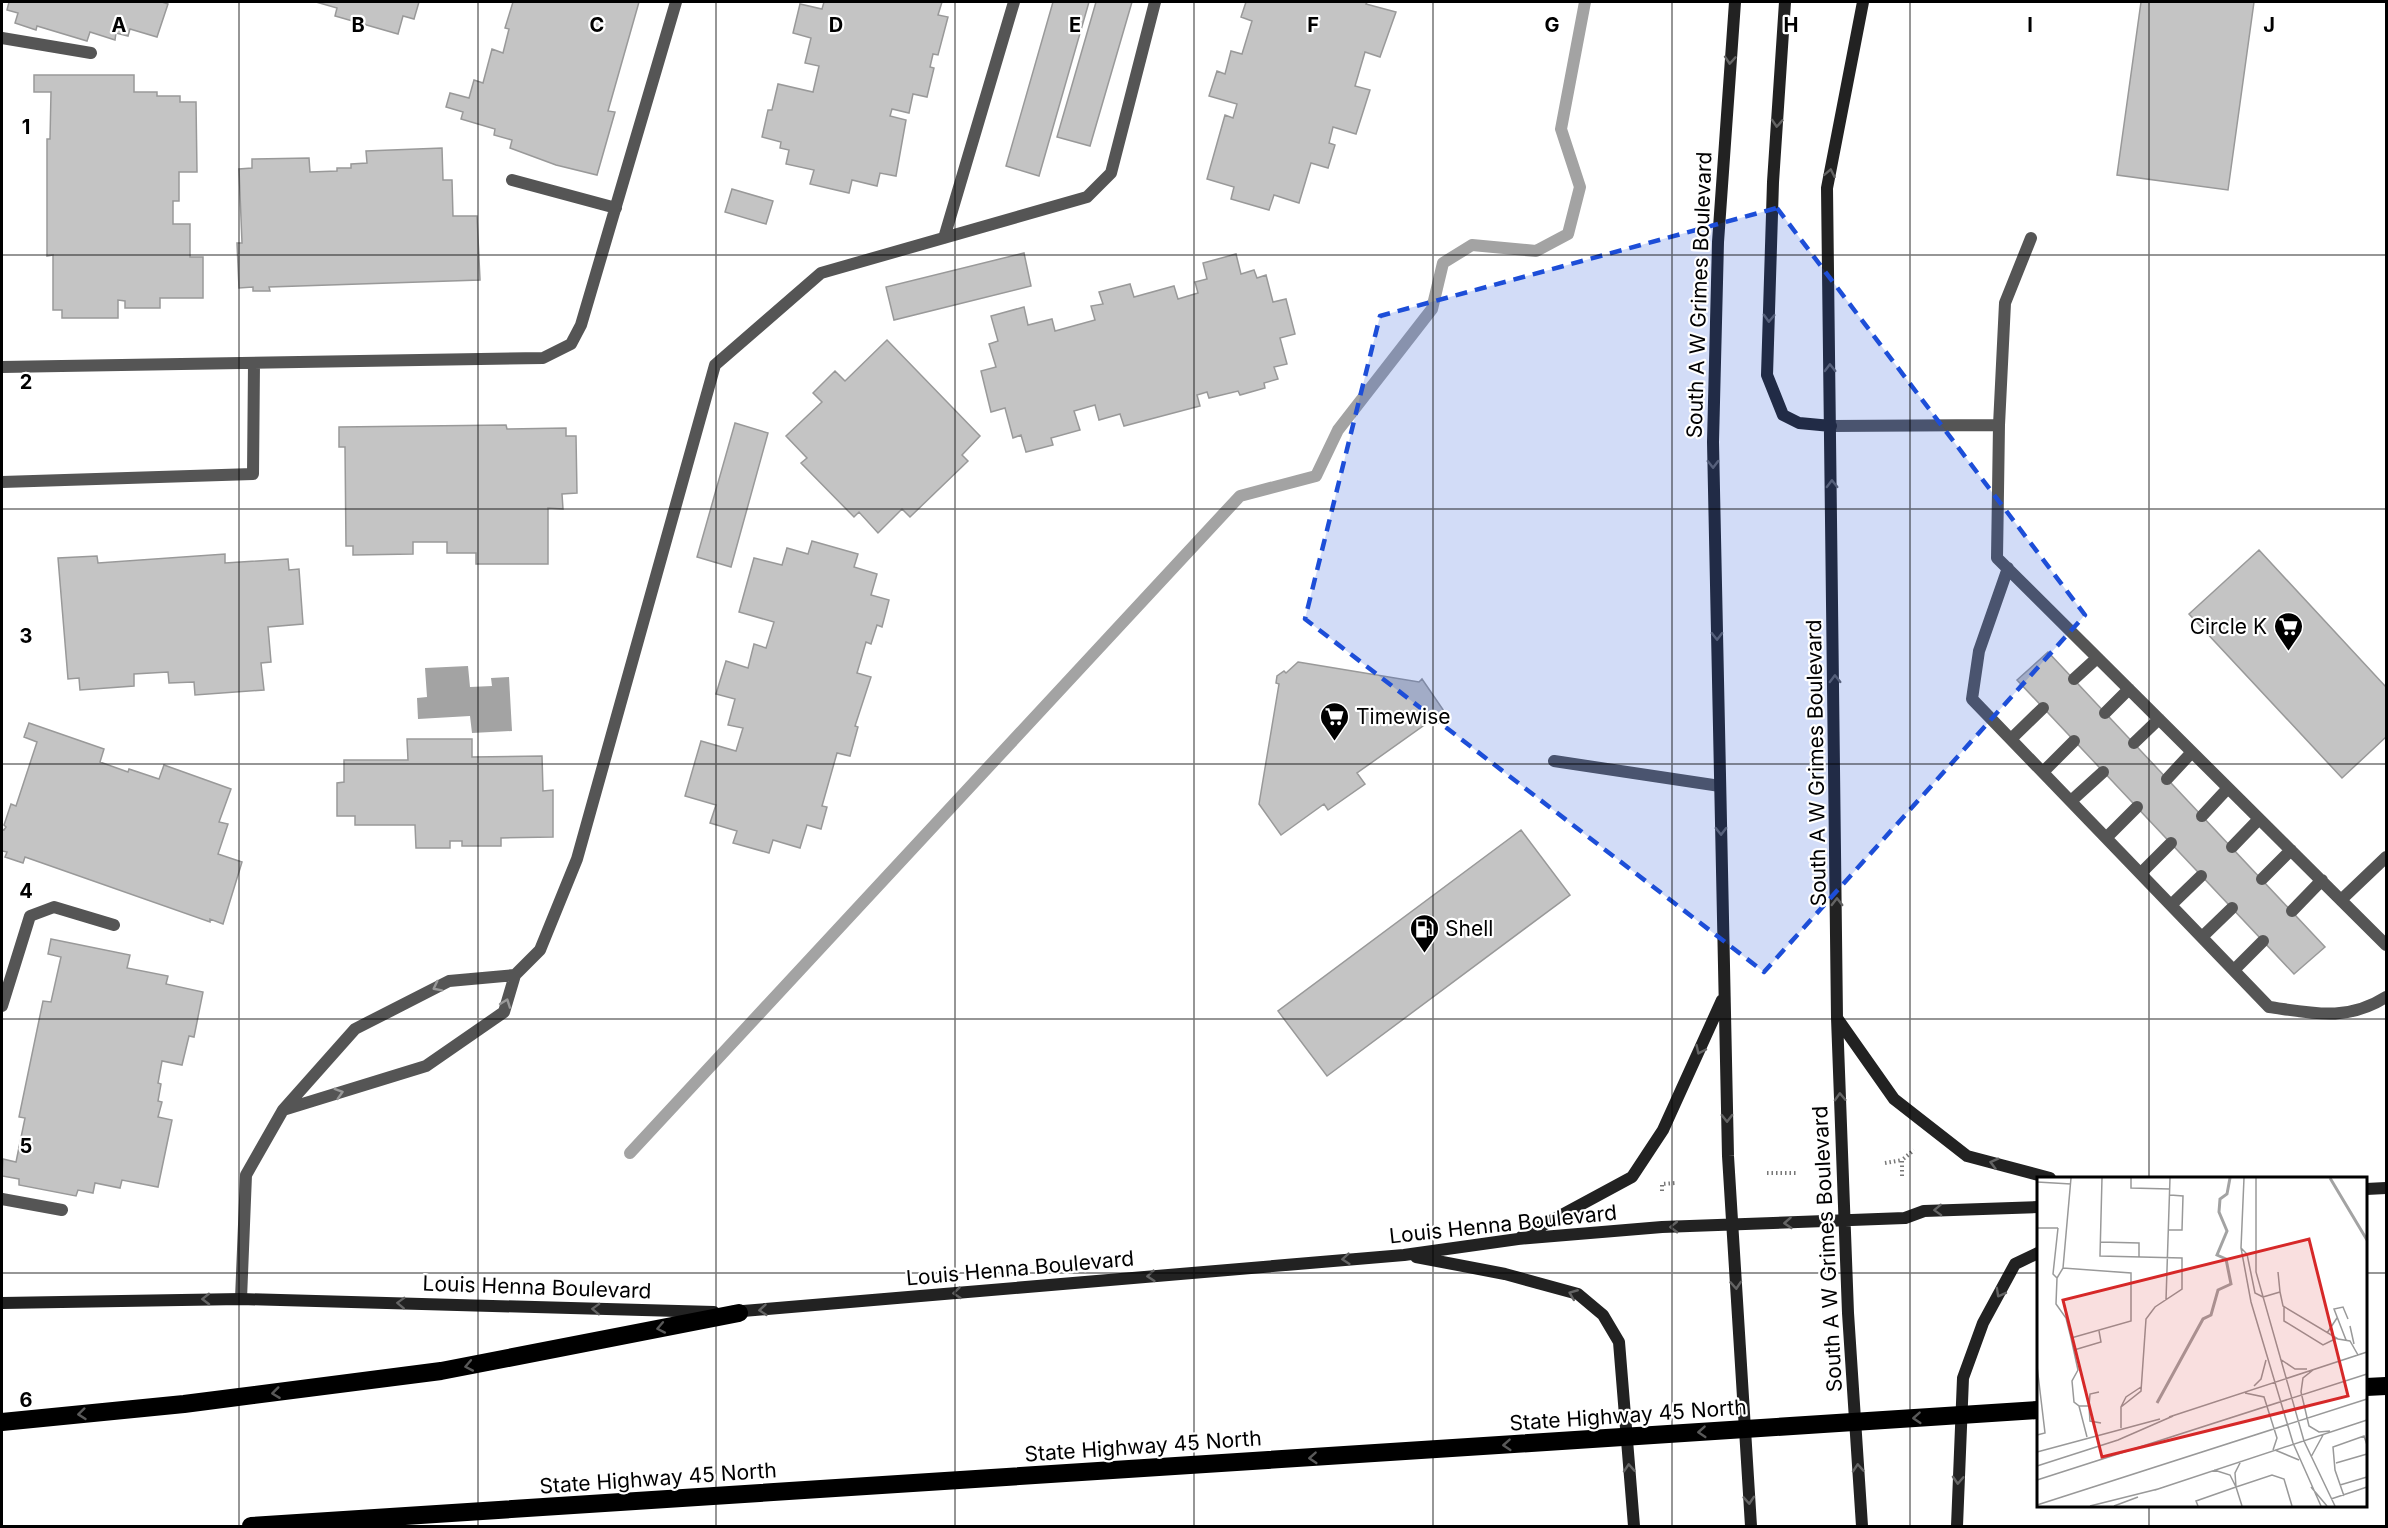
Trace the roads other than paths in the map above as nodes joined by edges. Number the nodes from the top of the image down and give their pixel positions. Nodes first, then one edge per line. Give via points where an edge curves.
1 (676, 2) edge
2 (1014, 2) edge
3 (1155, 2) edge
4 (1735, 2) edge
5 (1785, 2) edge
6 (1863, 2) edge
7 (2, 38) edge
8 (91, 53) dead end
9 (512, 180) dead end
10 (616, 208) junction
11 (944, 238) junction
12 (2031, 238) dead end
13 (254, 363) junction
14 (2, 367) edge
15 (1999, 425) junction
16 (1831, 426) junction
17 (2, 482) edge
18 (2008, 568) junction
19 (2097, 657) junction
20 (2074, 679) dead end
21 (2129, 689) junction
22 (2043, 708) dead end
23 (2105, 713) dead end
24 (2159, 719) junction
25 (2011, 739) junction
26 (2074, 741) dead end
27 (2134, 743) dead end
28 (2192, 752) junction
29 (1554, 761) dead end
30 (2043, 772) junction
31 (2103, 772) dead end
32 (2167, 778) dead end
33 (1720, 786) junction
34 (2228, 788) junction
35 (2071, 801) junction
36 (2137, 807) dead end
37 (2202, 816) dead end
38 (2259, 819) junction
39 (2106, 837) junction
40 (2171, 843) dead end
41 (2232, 847) dead end
42 (2291, 850) junction
43 (2386, 857) edge
44 (2141, 873) junction
45 (2202, 876) dead end
46 (2262, 879) dead end
47 (2322, 880) junction
48 (2341, 900) junction
49 (2171, 905) junction
50 (2232, 908) dead end
51 (2292, 911) dead end
52 (114, 925) dead end
53 (2202, 937) junction
54 (2263, 941) dead end
55 (2386, 945) edge
56 (2234, 970) junction
57 (515, 975) junction
58 (1724, 996) junction
59 (2386, 997) edge
60 (2, 1006) edge
61 (1838, 1018) junction
62 (283, 1110) junction
63 (2043, 1177) edge
64 (2386, 1188) edge
65 (2367, 1189) edge
66 (2, 1199) edge
67 (2037, 1207) edge
68 (62, 1210) dead end
69 (1844, 1219) junction
70 (1732, 1226) junction
71 (1518, 1239) junction
72 (2037, 1253) edge
73 (1404, 1255) junction
74 (241, 1299) junction
75 (2, 1303) edge
76 (738, 1312) junction
77 (2386, 1386) edge
78 (2367, 1387) edge
79 (2037, 1410) edge
80 (2, 1422) edge
81 (251, 1527) edge
82 (1634, 1527) edge
83 (1751, 1527) edge
84 (1862, 1527) edge
85 (1957, 1527) edge

1 - 10 lane
2 - 11 lane
3 - 11 lane via 1111,173 1087,197
4 -> 33 main road, South A W Grimes Boulevard via 1718,242 1713,442
5 -> 16 main road via 1773,182 1767,375 1783,415 1799,423
16 -> 6 main road, South A W Grimes Boulevard via 1827,188
7 - 8 lane
9 - 10 lane
10 - 13 lane via 581,325 571,344 543,358
11 - 57 lane via 821,273 715,365 577,859 540,950
12 - 15 lane via 2005,303
13 - 14 lane
13 - 17 lane via 253,474
15 - 16 lane
15 - 18 lane via 1996,558
61 -> 16 main road, South A W Grimes Boulevard
18 - 19 lane
18 - 25 lane via 1979,651 1972,699
19 - 20 lane
19 - 21 lane
21 - 23 lane
21 - 24 lane
22 - 25 lane
24 - 27 lane
24 - 28 lane
25 - 30 lane
26 - 30 lane
28 - 32 lane
28 - 34 lane
29 - 33 lane
30 - 35 lane
31 - 35 lane
33 -> 58 main road, South A W Grimes Boulevard
34 - 37 lane
34 - 38 lane
35 - 39 lane
36 - 39 lane
38 - 41 lane
38 - 42 lane
39 - 44 lane
40 - 44 lane
42 - 46 lane
42 - 47 lane
43 - 48 lane
44 - 49 lane
45 - 49 lane
47 - 48 lane
47 - 51 lane
48 - 55 lane
49 - 53 lane
50 - 53 lane
52 - 60 lane via 54,908 30,916
53 - 56 lane
54 - 56 lane
56 - 59 lane via 2269,1006 2331,1016 2375,1004
57 -> 62 lane via 449,981 355,1029
62 -> 57 lane via 426,1066 504,1012
58 -> 70 main road, South A W Grimes Boulevard
58 -> 71 main road via 1663,1130 1632,1177
63 -> 61 main road via 1967,1156 1894,1098
69 -> 61 main road, South A W Grimes Boulevard
62 - 74 lane via 246,1175
64 - 65 main road
66 - 68 lane
67 -> 69 main road, Louis Henna Boulevard via 1924,1211 1905,1218
69 -> 70 main road, Louis Henna Boulevard
84 -> 69 main road, South A W Grimes Boulevard
70 -> 71 main road, Louis Henna Boulevard via 1662,1227
70 -> 83 main road, South A W Grimes Boulevard
71 - 73 main road, Louis Henna Boulevard
72 -> 85 main road via 2015,1264 1983,1323 1963,1378
73 -> 76 main road, Louis Henna Boulevard
82 -> 73 main road via 1619,1342 1603,1315 1578,1294 1505,1274
74 -> 75 main road, Louis Henna Boulevard
76 -> 74 main road, Louis Henna Boulevard
76 -> 80 highway via 441,1371 184,1404
77 - 78 highway
79 -> 81 highway, State Highway 45 North

